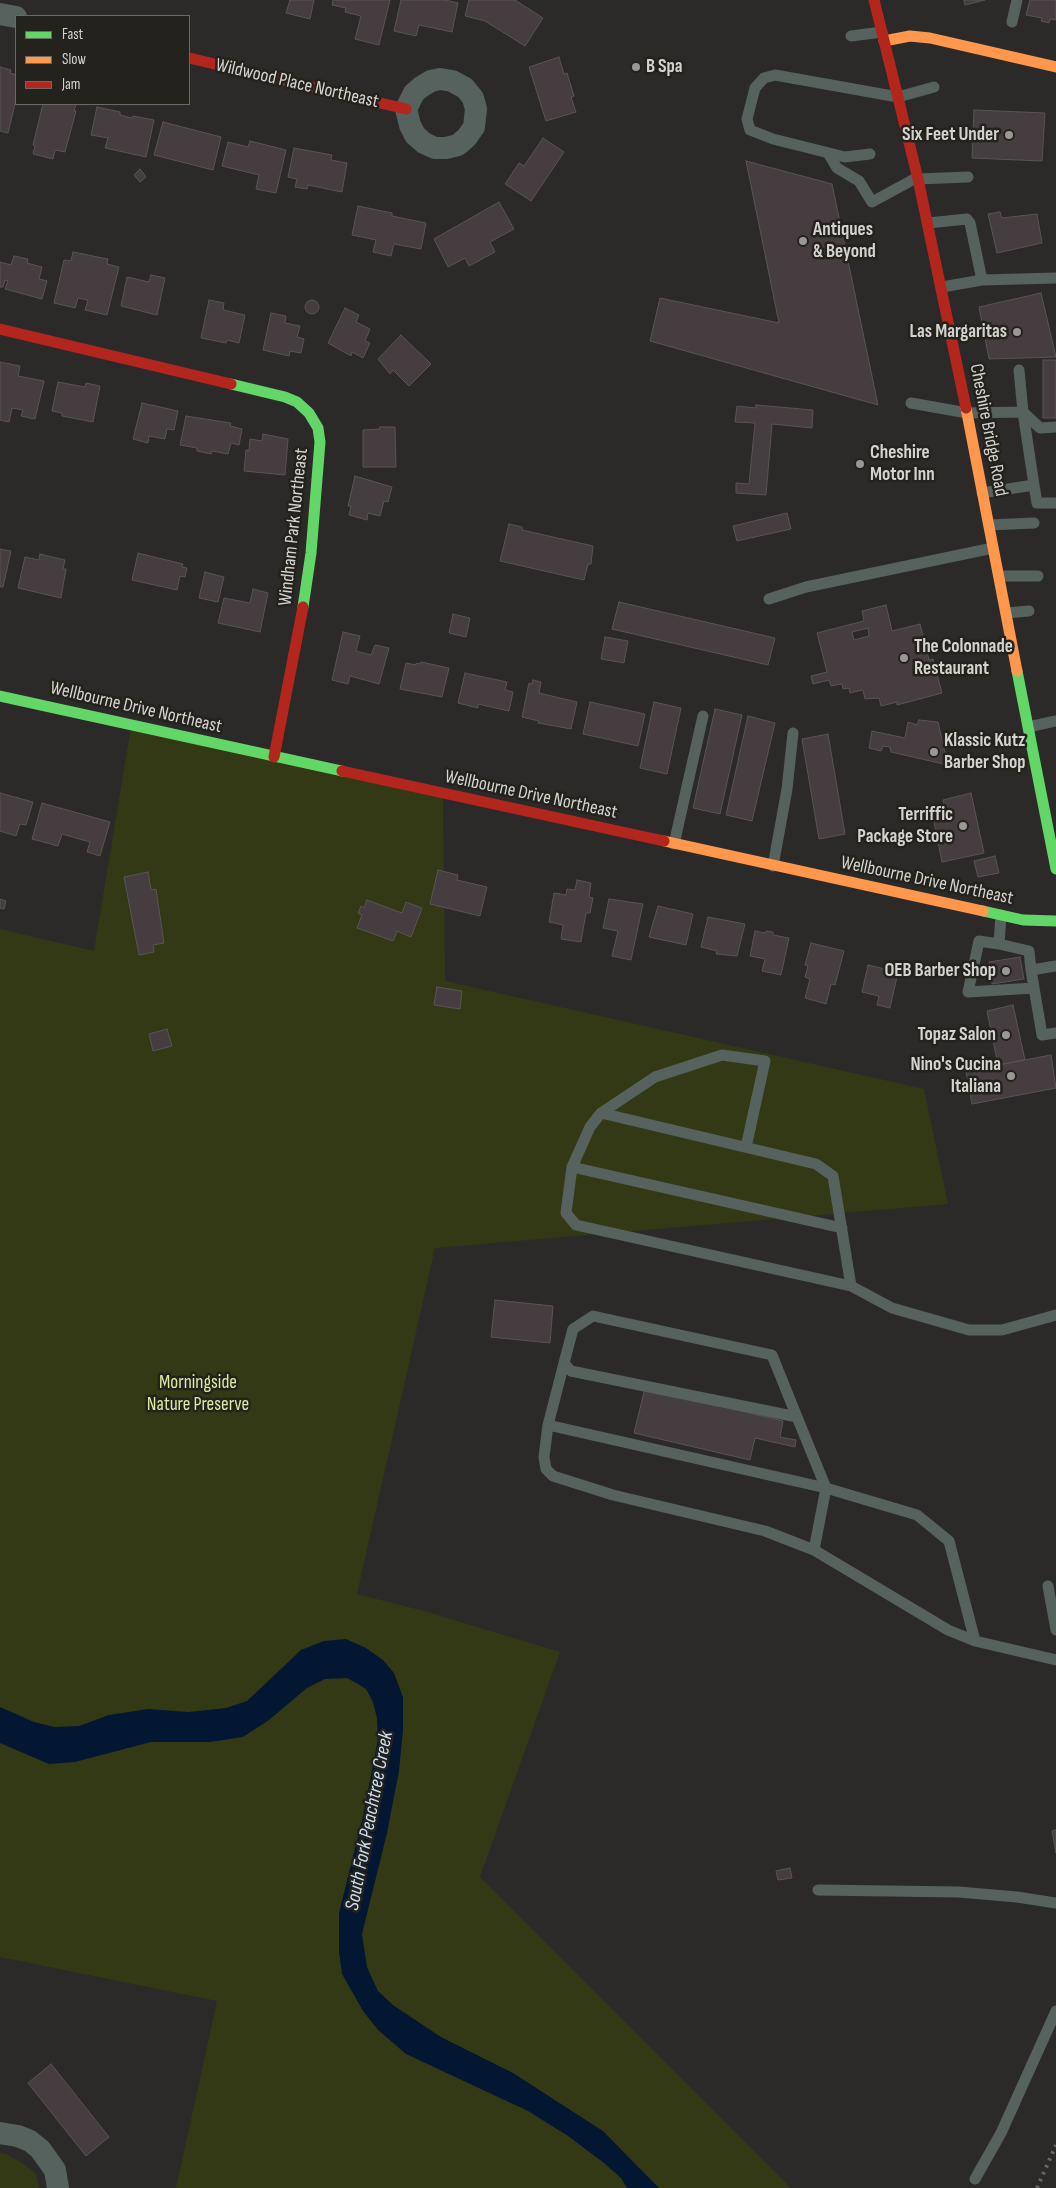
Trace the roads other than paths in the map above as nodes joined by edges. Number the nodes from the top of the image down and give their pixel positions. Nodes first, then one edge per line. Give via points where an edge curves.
1 (874, 0) edge
2 (1017, 0) edge
3 (0, 14) edge
4 (15, 18) edge
5 (1012, 22) dead end
6 (851, 36) dead end
7 (883, 36) junction
8 (190, 58) edge
9 (1056, 67) edge
10 (934, 87) dead end
11 (898, 97) junction
12 (406, 109) dead end
13 (828, 153) junction
14 (870, 154) dead end
15 (968, 177) dead end
16 (918, 178) junction
17 (928, 223) junction
18 (1056, 278) edge
19 (982, 280) junction
20 (942, 288) junction
21 (0, 329) edge
22 (1019, 370) dead end
23 (911, 403) dead end
24 (1023, 412) junction
25 (967, 413) junction
26 (1056, 427) edge
27 (1034, 485) junction
28 (982, 493) junction
29 (1056, 503) edge
30 (1034, 523) dead end
31 (989, 525) junction
32 (993, 548) junction
33 (999, 576) junction
34 (1038, 576) dead end
35 (769, 599) dead end
36 (1029, 611) dead end
37 (1006, 612) junction
38 (0, 696) edge
39 (703, 716) dead end
40 (1056, 721) edge
41 (1028, 727) junction
42 (793, 733) dead end
43 (274, 757) junction
44 (1053, 837) edge
45 (674, 844) junction
46 (773, 866) junction
47 (1056, 869) edge
48 (1001, 915) junction
49 (1056, 921) edge
50 (999, 944) junction
51 (1056, 966) edge
52 (1031, 970) junction
53 (1034, 988) junction
54 (1056, 1033) edge
55 (601, 1113) junction
56 (746, 1147) junction
57 (572, 1167) junction
58 (842, 1228) junction
59 (851, 1286) junction
60 (1056, 1315) edge
61 (564, 1363) junction
62 (798, 1417) junction
63 (548, 1425) junction
64 (826, 1488) junction
65 (814, 1550) junction
66 (1048, 1586) dead end
67 (1056, 1630) edge
68 (975, 1641) junction
69 (1056, 1660) edge
70 (818, 1890) dead end
71 (1056, 1903) edge
72 (1056, 2010) edge
73 (0, 2133) edge
74 (975, 2179) dead end
75 (58, 2188) edge

1 - 7 street, Cheshire Bridge Road
2 - 5 lane
3 - 4 street
6 - 7 lane
7 - 9 street via 930,38
7 - 11 street, Cheshire Bridge Road
8 - 12 street, Wildwood Place Northeast
10 - 11 lane
11 - 13 lane via 775,75 764,78 755,88 747,119 750,130
11 - 16 street, Cheshire Bridge Road
13 - 14 lane via 845,157
13 - 16 lane via 837,168 859,181 872,202
15 - 16 lane
16 - 17 street, Cheshire Bridge Road
17 - 19 lane via 967,219
17 - 20 street, Cheshire Bridge Road
18 - 19 lane
19 - 20 lane
20 - 25 street, Cheshire Bridge Road
21 - 43 street, Windham Park Northeast via 285,397 298,402 309,413 318,428 320,442 311,553
22 - 24 lane
23 - 25 lane
24 - 25 lane
24 - 26 lane via 1040,428
24 - 27 lane
25 - 28 street, Cheshire Bridge Road
27 - 28 lane
27 - 29 lane via 1037,503
28 - 31 street, Cheshire Bridge Road
30 - 31 lane
31 - 32 street, Cheshire Bridge Road
32 - 33 street, Cheshire Bridge Road
32 - 35 lane via 806,587
33 - 34 lane
33 - 37 street, Cheshire Bridge Road
36 - 37 lane
37 - 41 street, Cheshire Bridge Road
38 - 43 street, Wellbourne Drive Northeast
39 - 45 lane
40 - 41 lane
41 - 44 street, Cheshire Bridge Road via 1044,786
42 - 46 lane
43 - 45 street, Wellbourne Drive Northeast
44 - 47 street, Cheshire Bridge Road
45 - 46 street, Wellbourne Drive Northeast
46 - 48 street, Wellbourne Drive Northeast
48 - 49 street, Wellbourne Drive Northeast via 1023,920
48 - 50 lane
50 - 52 lane via 1029,951
50 - 53 lane via 978,941 968,992
51 - 52 lane
52 - 53 lane
53 - 54 lane via 1042,1035
55 - 56 lane
55 - 56 lane via 655,1077 722,1055 765,1062
55 - 57 lane via 590,1127
56 - 58 lane via 816,1164 833,1176
57 - 58 lane
57 - 59 lane via 566,1213 576,1225
58 - 59 lane
59 - 60 lane via 892,1308 969,1330 1002,1330
61 - 62 lane via 571,1372
61 - 62 lane via 573,1329 593,1316 772,1355
61 - 63 lane
62 - 64 lane
63 - 64 lane
63 - 65 lane via 544,1457 546,1469 553,1476 765,1531
64 - 65 lane
64 - 68 lane via 916,1515 949,1541
65 - 68 lane via 948,1630
66 - 67 lane
68 - 69 lane
70 - 71 lane via 959,1892
72 - 74 lane via 1001,2133
73 - 75 street via 18,2136 40,2149 55,2170

